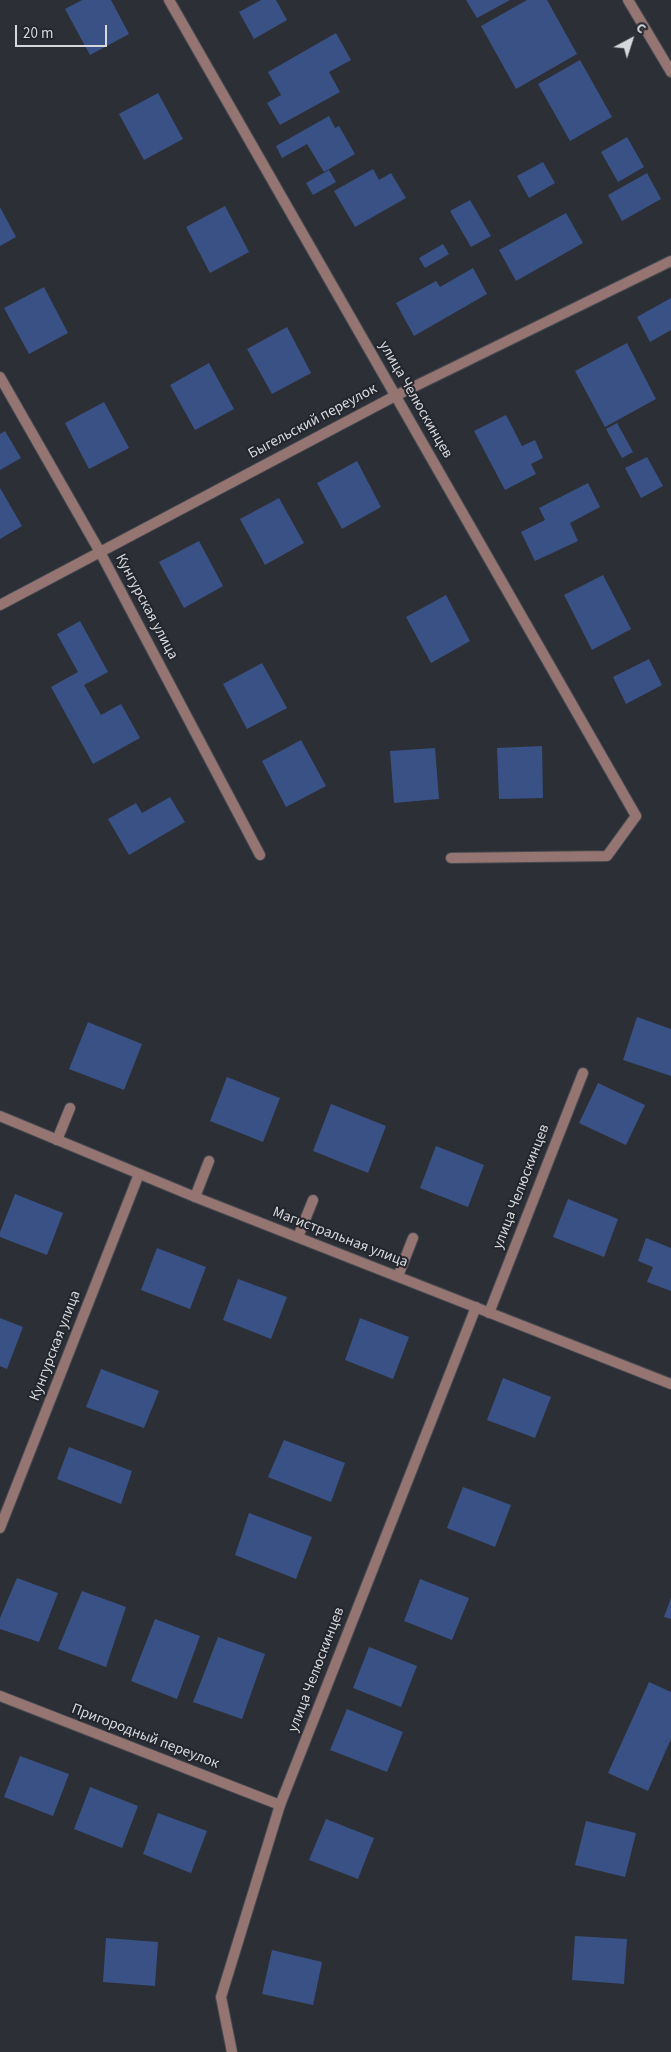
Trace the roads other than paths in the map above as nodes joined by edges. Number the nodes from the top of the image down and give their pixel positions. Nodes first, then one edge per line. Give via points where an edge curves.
1 (169, 0) edge
2 (628, 0) edge
3 (671, 72) edge
4 (671, 261) edge
5 (0, 377) edge
6 (396, 396) junction
7 (100, 552) junction
8 (0, 605) edge
9 (260, 855) dead end
10 (451, 858) dead end
11 (583, 1073) dead end
12 (70, 1108) dead end
13 (0, 1116) edge
14 (57, 1140) junction
15 (209, 1161) dead end
16 (139, 1174) junction
17 (194, 1197) junction
18 (313, 1200) dead end
19 (298, 1238) junction
20 (413, 1238) dead end
21 (398, 1276) junction
22 (476, 1308) junction
23 (490, 1313) junction
24 (671, 1384) edge
25 (0, 1528) edge
26 (0, 1696) edge
27 (280, 1805) junction
28 (232, 2052) edge

1 - 6 street, улица Челюскинцев
2 - 3 street
4 - 6 street, Быгельский переулок
5 - 7 street, Кунгурская улица
6 - 7 street, Быгельский переулок
6 - 10 street, улица Челюскинцев via 636,816 607,856
7 - 8 street, Быгельский переулок
7 - 9 street, Кунгурская улица
11 - 23 street, улица Челюскинцев
12 - 14 street
13 - 14 street, Магистральная улица
14 - 16 street, Магистральная улица
15 - 17 street
16 - 17 street, Магистральная улица
16 - 25 street, Кунгурская улица
17 - 19 street, Магистральная улица
18 - 19 street
19 - 21 street, Магистральная улица
20 - 21 street
21 - 22 street, Магистральная улица
22 - 23 street, Магистральная улица
22 - 27 street, улица Челюскинцев
23 - 24 street, Магистральная улица
26 - 27 street, Пригородный переулок
27 - 28 street, улица Челюскинцев via 220,1997

